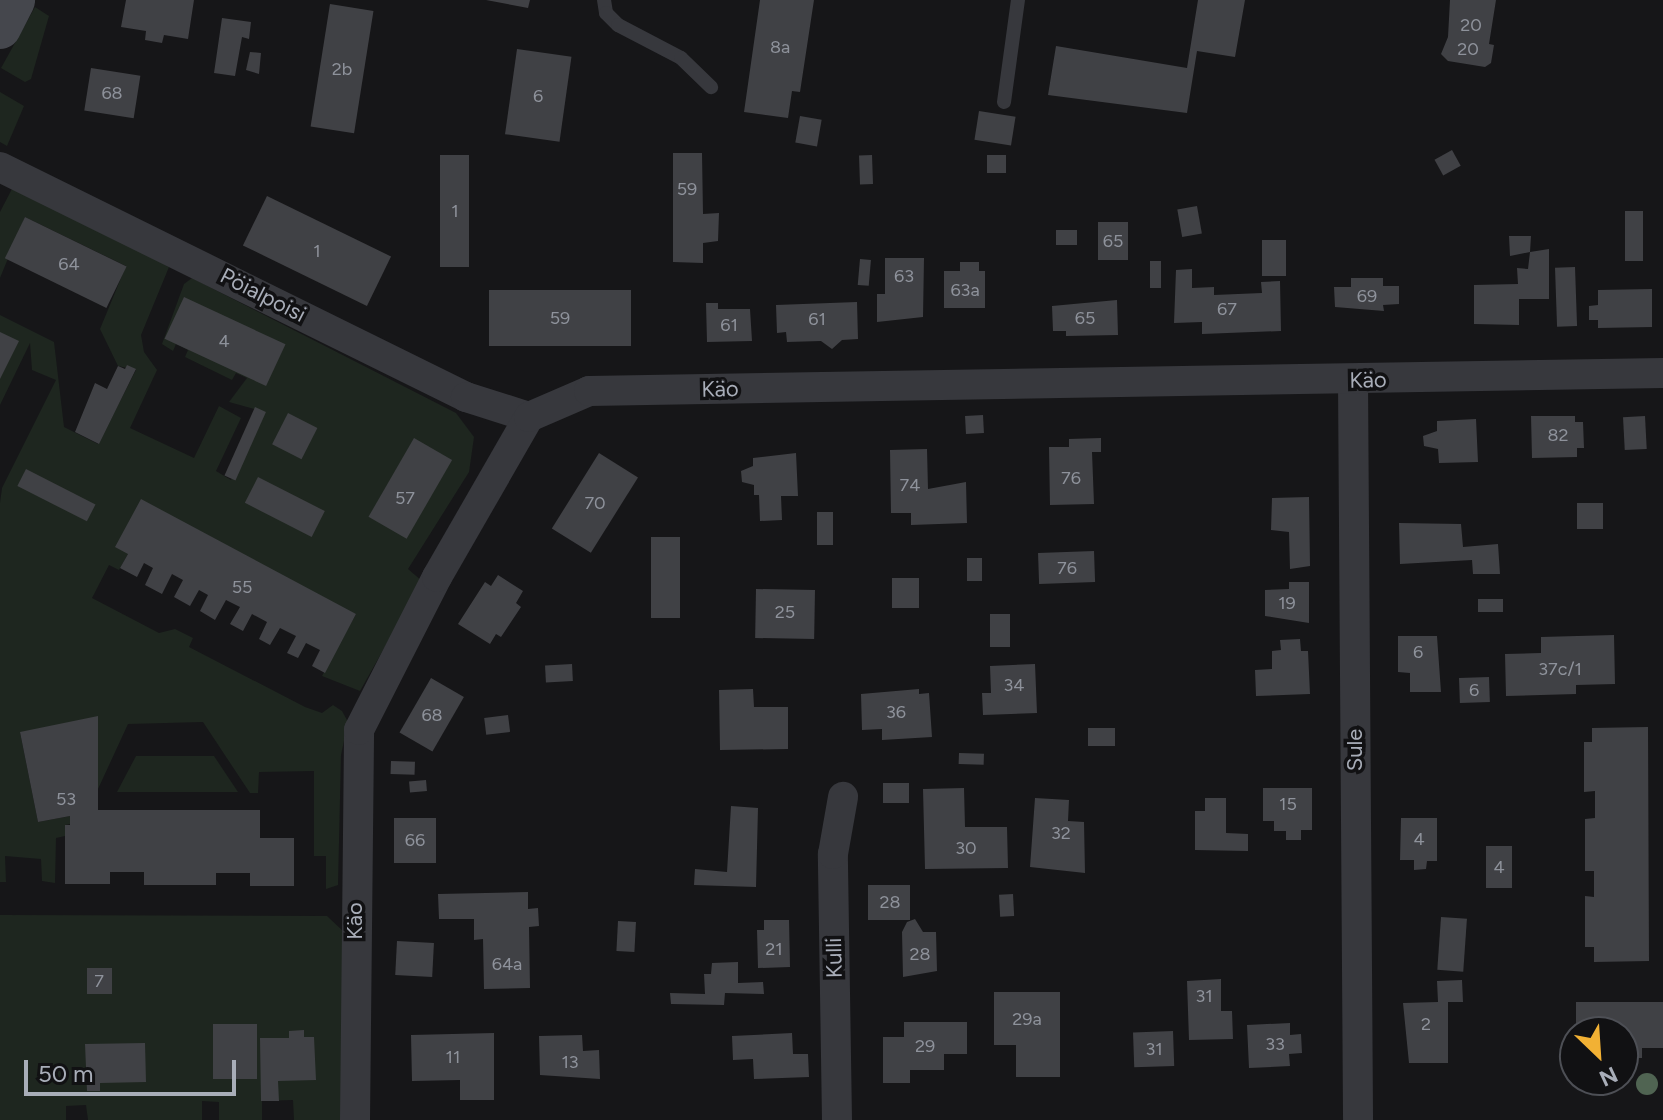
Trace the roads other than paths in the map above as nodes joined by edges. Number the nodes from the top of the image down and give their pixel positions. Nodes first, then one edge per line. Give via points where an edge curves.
1 (14, 0) edge
2 (604, 0) edge
3 (1018, 0) edge
4 (0, 28) edge
5 (711, 87) dead end
6 (1004, 102) dead end
7 (0, 167) edge
8 (1663, 373) edge
9 (1353, 380) junction
10 (529, 417) junction
11 (843, 797) dead end
12 (355, 1120) edge
13 (837, 1120) edge
14 (1358, 1120) edge

1 - 4 street
2 - 5 lane via 606,13 618,25 681,58
3 - 6 lane
7 - 10 street, Pöialpoisi via 466,397
8 - 9 street, Käo
9 - 10 street, Käo via 589,391
9 - 14 street, Sule
10 - 12 street, Käo via 437,577 359,730
11 - 13 street, Kulli via 833,854

